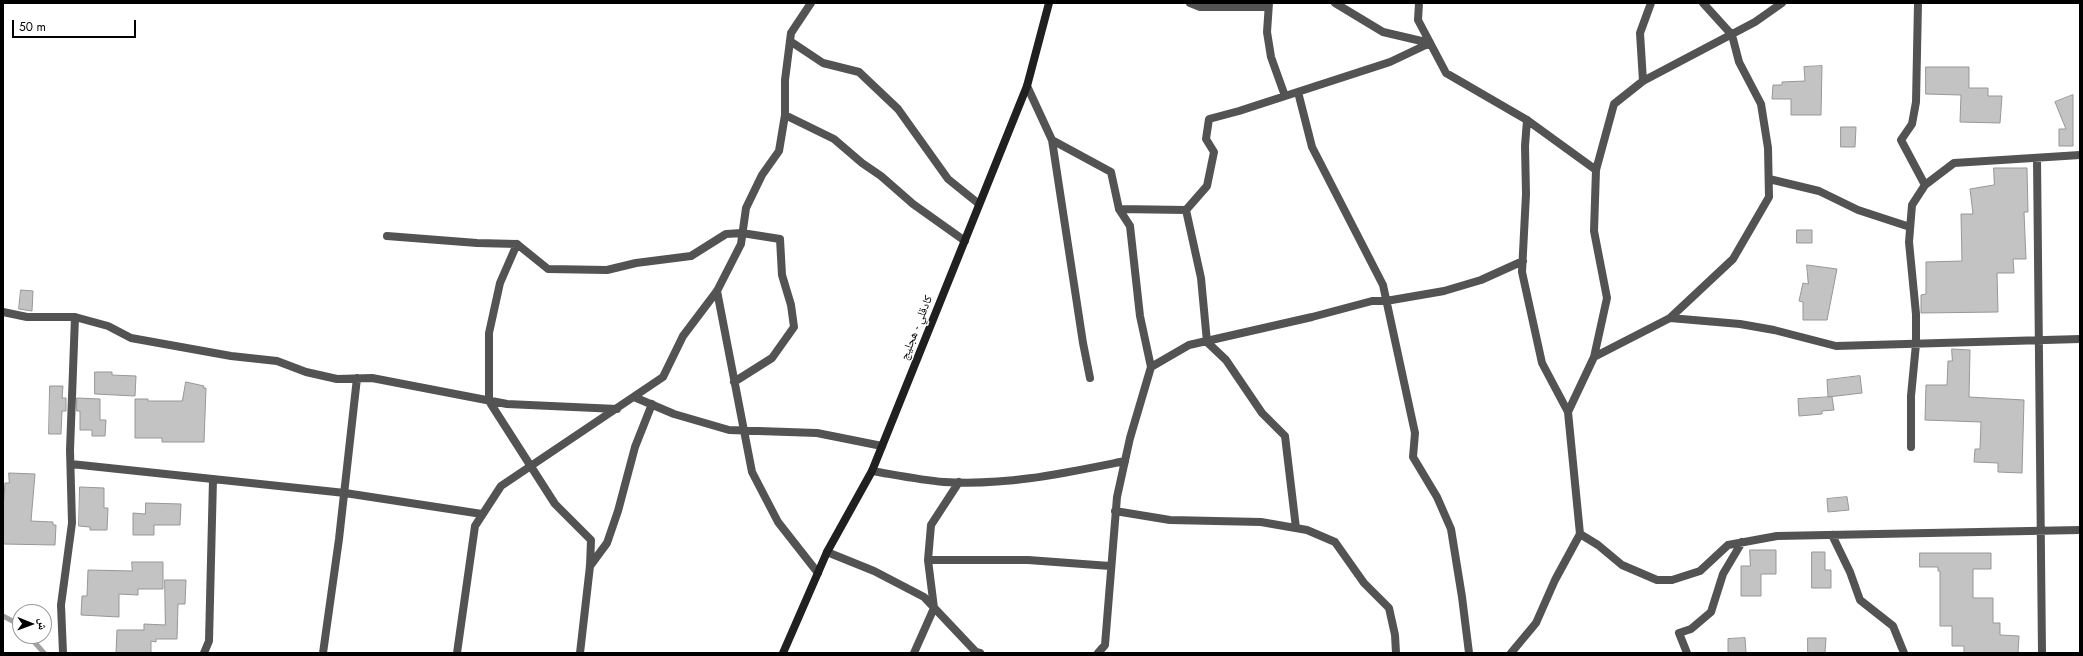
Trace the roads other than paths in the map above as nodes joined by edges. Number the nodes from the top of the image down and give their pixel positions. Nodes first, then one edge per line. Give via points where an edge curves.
1 (811, 3) edge
2 (1049, 3) edge
3 (1190, 3) edge
4 (1335, 3) edge
5 (1419, 3) edge
6 (1651, 3) edge
7 (1703, 3) edge
8 (1782, 3) edge
9 (1918, 3) edge
10 (1268, 5) edge
11 (1732, 35) junction
12 (790, 41) junction
13 (1430, 43) junction
14 (1643, 81) junction
15 (1027, 86) junction
16 (1298, 92) junction
17 (1285, 96) junction
18 (785, 115) junction
19 (1528, 120) junction
20 (1052, 140) junction
21 (2080, 155) edge
22 (2037, 158) junction
23 (1596, 170) junction
24 (1769, 179) junction
25 (1925, 185) junction
26 (979, 204) junction
27 (1119, 209) junction
28 (1186, 210) junction
29 (1910, 227) junction
30 (742, 233) junction
31 (387, 236) dead end
32 (965, 241) junction
33 (517, 244) junction
34 (1523, 261) junction
35 (717, 291) junction
36 (1386, 301) junction
37 (3, 312) edge
38 (75, 317) junction
39 (1670, 318) junction
40 (2038, 339) junction
41 (2080, 339) edge
42 (1207, 342) junction
43 (1916, 344) junction
44 (1594, 357) junction
45 (1151, 367) junction
46 (357, 378) junction
47 (1090, 378) dead end
48 (734, 382) junction
49 (634, 396) junction
50 (488, 401) junction
51 (652, 404) junction
52 (617, 409) junction
53 (1568, 412) junction
54 (744, 431) junction
55 (882, 446) junction
56 (1911, 448) dead end
57 (1125, 461) junction
58 (71, 464) junction
59 (530, 466) junction
60 (872, 472) junction
61 (213, 480) junction
62 (959, 482) junction
63 (345, 493) junction
64 (1115, 511) junction
65 (482, 514) junction
66 (1296, 528) junction
67 (2080, 530) edge
68 (2040, 531) junction
69 (1580, 534) junction
70 (1832, 535) junction
71 (1742, 542) junction
72 (828, 552) junction
73 (928, 560) junction
74 (590, 566) junction
75 (1110, 566) junction
76 (818, 573) junction
77 (934, 608) junction
78 (63, 653) edge
79 (204, 653) edge
80 (323, 653) edge
81 (457, 653) edge
82 (580, 653) edge
83 (783, 653) edge
84 (914, 653) edge
85 (980, 653) edge
86 (1098, 653) edge
87 (1396, 653) edge
88 (1469, 653) edge
89 (1511, 653) edge
90 (1687, 653) edge
91 (1904, 653) edge
92 (2042, 653) edge

1 - 12 street via 791,33
2 - 15 street, كادقلي - هجليج
3 - 10 street via 1200,7
4 - 13 street via 1383,32
5 - 13 street via 1418,20
6 - 14 street via 1640,33
7 - 11 street
8 - 11 street
9 - 25 street via 1916,102 1912,124 1901,140
10 - 17 street via 1267,32 1271,57
11 - 14 street
11 - 24 street via 1739,62 1761,104 1768,148
12 - 18 street via 785,80
12 - 26 street via 823,63 859,72 898,108 948,179
13 - 16 street via 1390,62
13 - 19 street via 1446,73
14 - 23 street via 1614,104
15 - 20 street
15 - 26 street, كادقلي - هجليج
16 - 17 street
16 - 36 street via 1312,147 1382,285
17 - 28 street via 1209,119 1206,138 1214,152 1207,186
18 - 30 street via 779,151 762,175 746,208
18 - 32 street via 834,138 913,204
19 - 23 street
19 - 34 street via 1525,146
20 - 27 street via 1111,172
20 - 47 street
21 - 22 street
22 - 25 street via 1954,163
22 - 40 street
23 - 44 street via 1594,231 1607,298
24 - 29 street via 1819,191 1858,210
24 - 39 street via 1770,197 1733,259
25 - 29 street via 1912,205
26 - 32 street, كادقلي - هجليج
27 - 28 street
27 - 45 street via 1130,226 1140,316
28 - 42 street via 1201,278
29 - 43 street
30 - 33 street via 726,234 691,256 607,270 548,269
30 - 35 street via 741,244
30 - 48 street via 780,240 782,275 791,305 794,327 772,358
31 - 33 street
32 - 55 street, كادقلي - هجليج
33 - 50 street via 500,283 489,333
34 - 36 street via 1481,280 1444,291
34 - 53 street via 1522,272 1542,363
35 - 48 street
35 - 49 street via 683,336 663,377
36 - 42 street via 1372,301 1312,318
36 - 88 street via 1415,433 1413,457 1437,497 1451,530
37 - 38 street via 27,317
38 - 46 street via 108,326 131,338 231,356 277,361 306,372 337,379
38 - 58 street
39 - 43 street via 1740,324 1836,346
39 - 44 street
40 - 41 street
40 - 43 street
40 - 68 street
42 - 45 street via 1189,345
42 - 66 street via 1226,360 1262,413 1285,436
43 - 56 street via 1911,396
44 - 53 street
45 - 57 street
46 - 50 street via 372,378
46 - 63 street
48 - 54 street
49 - 51 street
49 - 52 street
50 - 52 street
50 - 59 street
51 - 54 street via 674,414 729,430
51 - 74 street via 635,447 607,543
52 - 59 street
53 - 69 street
54 - 55 street via 817,433
54 - 76 street via 752,472 778,522
55 - 60 street, كادقلي - هجليج
57 - 62 street via 1047,477
57 - 64 street
58 - 61 street
58 - 78 street via 72,523 61,605
59 - 65 street via 501,486
59 - 74 street via 555,504 591,540
60 - 62 street
60 - 72 street, كادقلي - هجليج
61 - 63 street
61 - 79 street via 209,641
62 - 73 street via 931,525
63 - 65 street
63 - 80 street
64 - 66 street via 1170,520 1261,522
64 - 75 street
65 - 81 street via 475,526
66 - 87 street via 1335,542 1364,583 1390,608
67 - 68 street
68 - 70 street
68 - 92 street
69 - 71 street via 1622,565 1657,580 1672,580 1700,571 1728,545
69 - 89 street via 1555,580 1536,623
70 - 71 street via 1777,536
70 - 91 street via 1860,600 1893,626
71 - 90 street via 1724,574 1711,612 1691,629 1679,634
72 - 76 street, كادقلي - هجليج
72 - 77 street via 893,580 924,597
73 - 75 street via 1028,560
73 - 77 street
74 - 82 street
75 - 86 street via 1105,645
76 - 83 street, كادقلي - هجليج
77 - 84 street
77 - 85 street via 976,652

